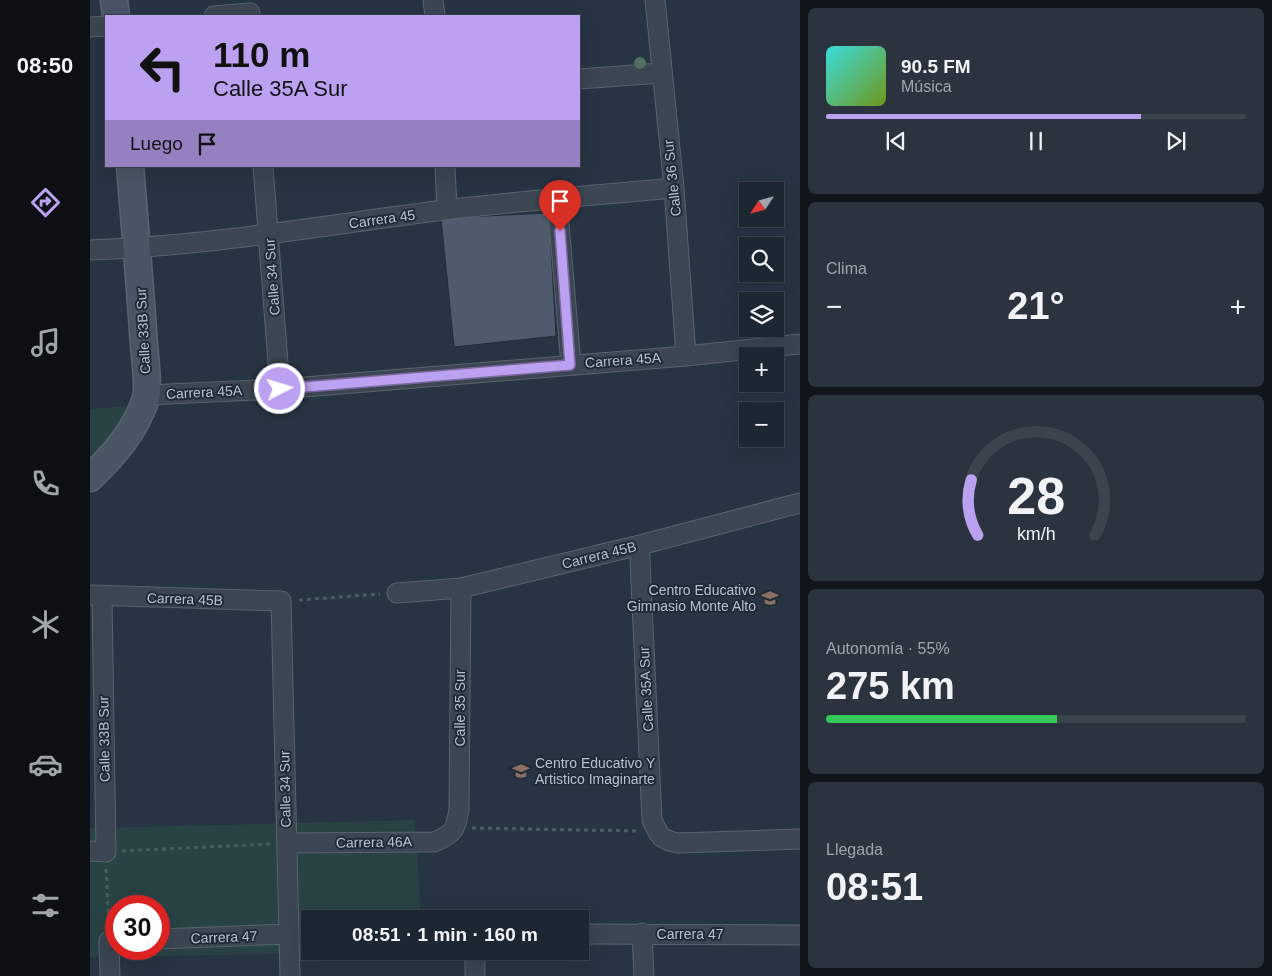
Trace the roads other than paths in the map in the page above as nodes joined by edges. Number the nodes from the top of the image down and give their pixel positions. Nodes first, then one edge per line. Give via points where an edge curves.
1 (114, 0) edge
2 (433, 0) edge
3 (654, 0) edge
4 (250, 10) edge
5 (116, 15) edge
6 (220, 15) edge
7 (435, 15) edge
8 (105, 26) edge
9 (90, 28) edge
10 (661, 73) junction
11 (580, 79) edge
12 (130, 167) edge
13 (264, 167) edge
14 (445, 167) edge
15 (674, 188) junction
16 (557, 199) junction
17 (447, 210) junction
18 (270, 233) junction
19 (138, 248) junction
20 (90, 250) edge
21 (800, 344) edge
22 (686, 356) junction
23 (570, 365) junction
24 (280, 389) junction
25 (147, 395) junction
26 (90, 478) edge
27 (800, 503) edge
28 (640, 545) junction
29 (461, 588) junction
30 (397, 593) road end
31 (96, 595) edge
32 (281, 601) joint
33 (456, 828) joint
34 (800, 839) edge
35 (287, 843) junction
36 (98, 851) edge
37 (642, 933) junction
38 (289, 934) junction
39 (589, 934) edge
40 (800, 935) edge
41 (170, 939) edge
42 (111, 960) edge
43 (475, 960) edge
44 (110, 976) edge
45 (290, 976) edge
46 (476, 976) edge
47 (644, 976) edge

1 - 5 street
2 - 7 street
3 - 10 street, Calle 36 Sur
4 - 6 street
8 - 9 street
10 - 11 street
10 - 15 street, Calle 36 Sur
12 - 19 street, Calle 33B Sur
13 - 18 street, Calle 34 Sur
14 - 17 street
15 - 16 street, Carrera 45
15 - 22 street, Calle 36 Sur
16 - 17 street, Carrera 45
16 - 23 street
17 - 18 street, Carrera 45
18 - 19 street, Carrera 45
18 - 24 street, Calle 34 Sur
19 - 20 street, Carrera 45
19 - 25 street, Calle 33B Sur
21 - 22 street, Carrera 45A
22 - 23 street, Carrera 45A
23 - 24 street, Carrera 45A
24 - 25 street, Carrera 45A
25 - 26 street, Calle 33B Sur via 138,420 125,439
27 - 28 street, Carrera 45B
28 - 29 street, Carrera 45B
28 - 34 street, Calle 35A Sur via 652,820 657,831 666,841 678,843
29 - 30 street, Carrera 45B
29 - 33 street, Calle 35 Sur via 460,809
31 - 32 street, Carrera 45B
31 - 36 street, Calle 33B Sur
32 - 35 street, Calle 34 Sur
33 - 35 street, Carrera 46A via 434,842
35 - 38 street, Calle 34 Sur
37 - 39 street, Carrera 47
37 - 40 street, Carrera 47
37 - 47 street
38 - 41 street, Carrera 47
38 - 45 street, Calle 34 Sur
42 - 44 street
43 - 46 street

